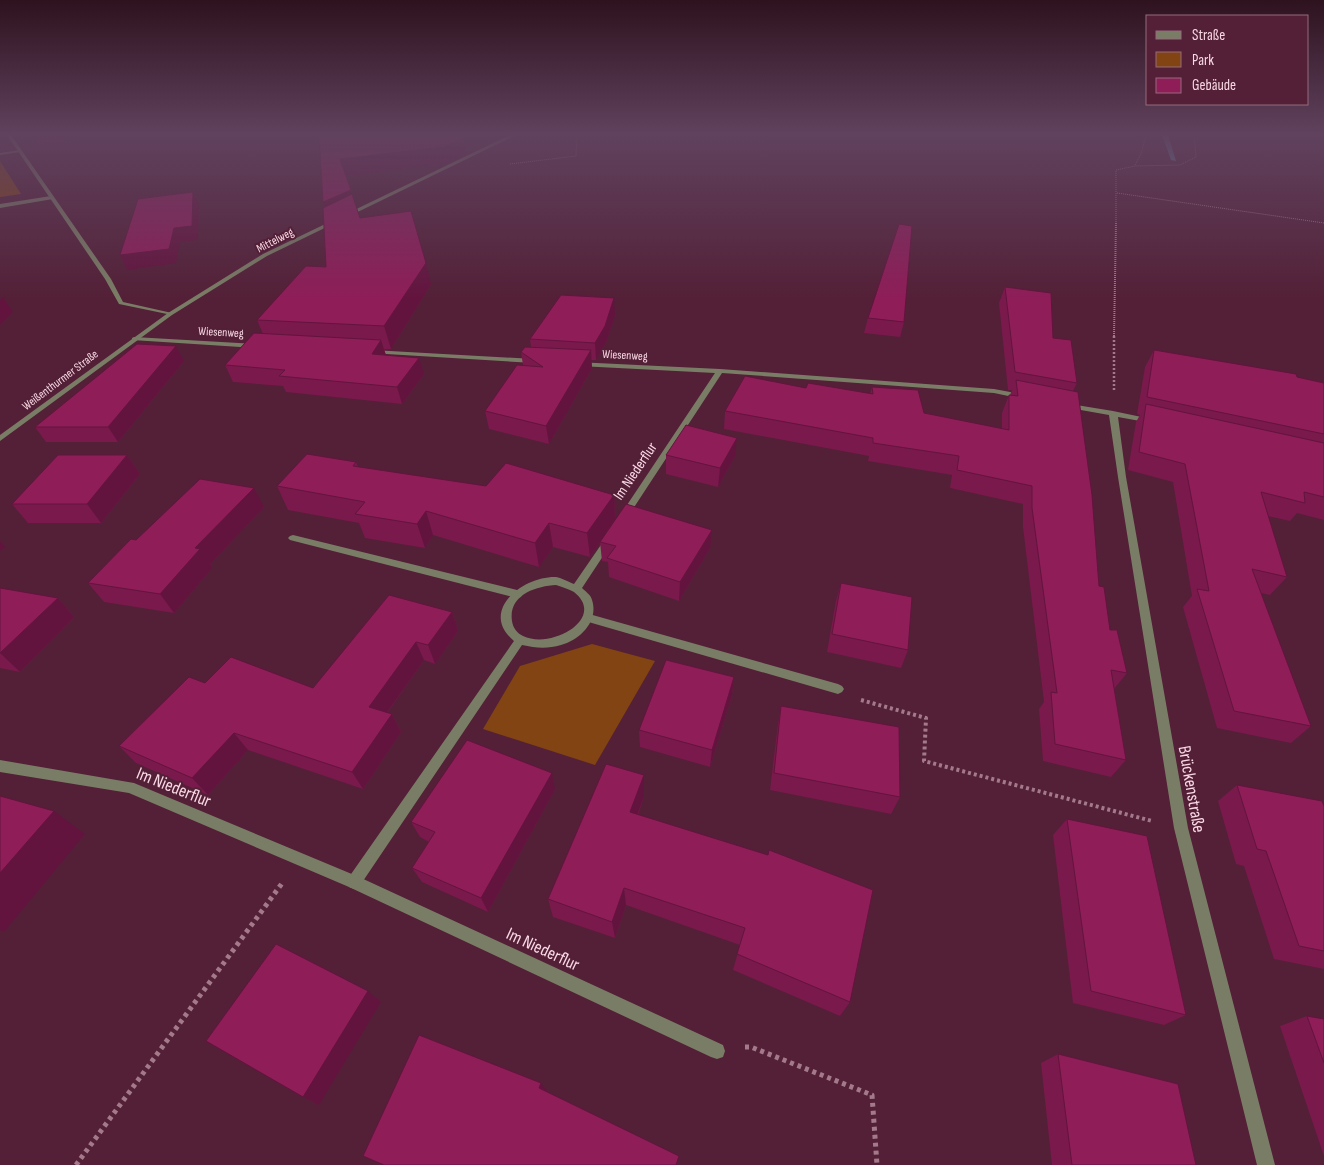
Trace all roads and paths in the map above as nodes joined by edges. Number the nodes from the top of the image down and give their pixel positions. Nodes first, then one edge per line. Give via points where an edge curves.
1 (45, 189) edge
2 (402, 189) edge
3 (1117, 189) edge
4 (1117, 193) junction
5 (51, 198) junction
6 (0, 206) edge
7 (1324, 223) edge
8 (170, 314) junction
9 (134, 339) junction
10 (264, 346) edge
11 (363, 352) edge
12 (542, 362) edge
13 (572, 363) edge
14 (720, 372) junction
15 (1031, 398) edge
16 (1058, 403) edge
17 (1113, 413) junction
18 (1161, 424) edge
19 (0, 439) edge
20 (621, 521) edge
21 (615, 530) edge
22 (293, 538) dead end
23 (577, 588) junction
24 (517, 594) junction
25 (589, 618) junction
26 (520, 640) junction
27 (838, 689) joint
28 (0, 766) edge
29 (1181, 828) junction
30 (300, 859) junction
31 (354, 882) junction
32 (717, 1051) joint
33 (76, 1165) edge
34 (877, 1165) edge
35 (1266, 1165) edge

1 - 5 street
2 - 8 street, Mittelweg via 265,256
3 - 4 path
4 - 7 path
4 - 17 path
5 - 6 street
5 - 8 street via 122,303
8 - 9 street, Mittelweg
9 - 10 street, Wiesenweg
9 - 19 street, Weißenthurmer Straße
11 - 12 street
13 - 14 street, Wiesenweg
14 - 15 street, Wiesenweg via 994,392
14 - 20 street, Im Niederflur
16 - 17 street
17 - 18 street
17 - 29 street, Brückenstraße
21 - 23 street
22 - 24 street
23 - 24 street via 544,582
23 - 25 street via 589,604
24 - 26 street via 508,606 506,619 510,631
25 - 26 street via 578,633 552,645
25 - 27 street
26 - 31 street
27 - 29 path via 859,700 926,718 924,761
28 - 30 street, Im Niederflur via 130,787
29 - 35 street, Brückenstraße
30 - 31 street, Im Niederflur
30 - 33 path
31 - 32 street, Im Niederflur
32 - 34 path via 751,1047 872,1095

